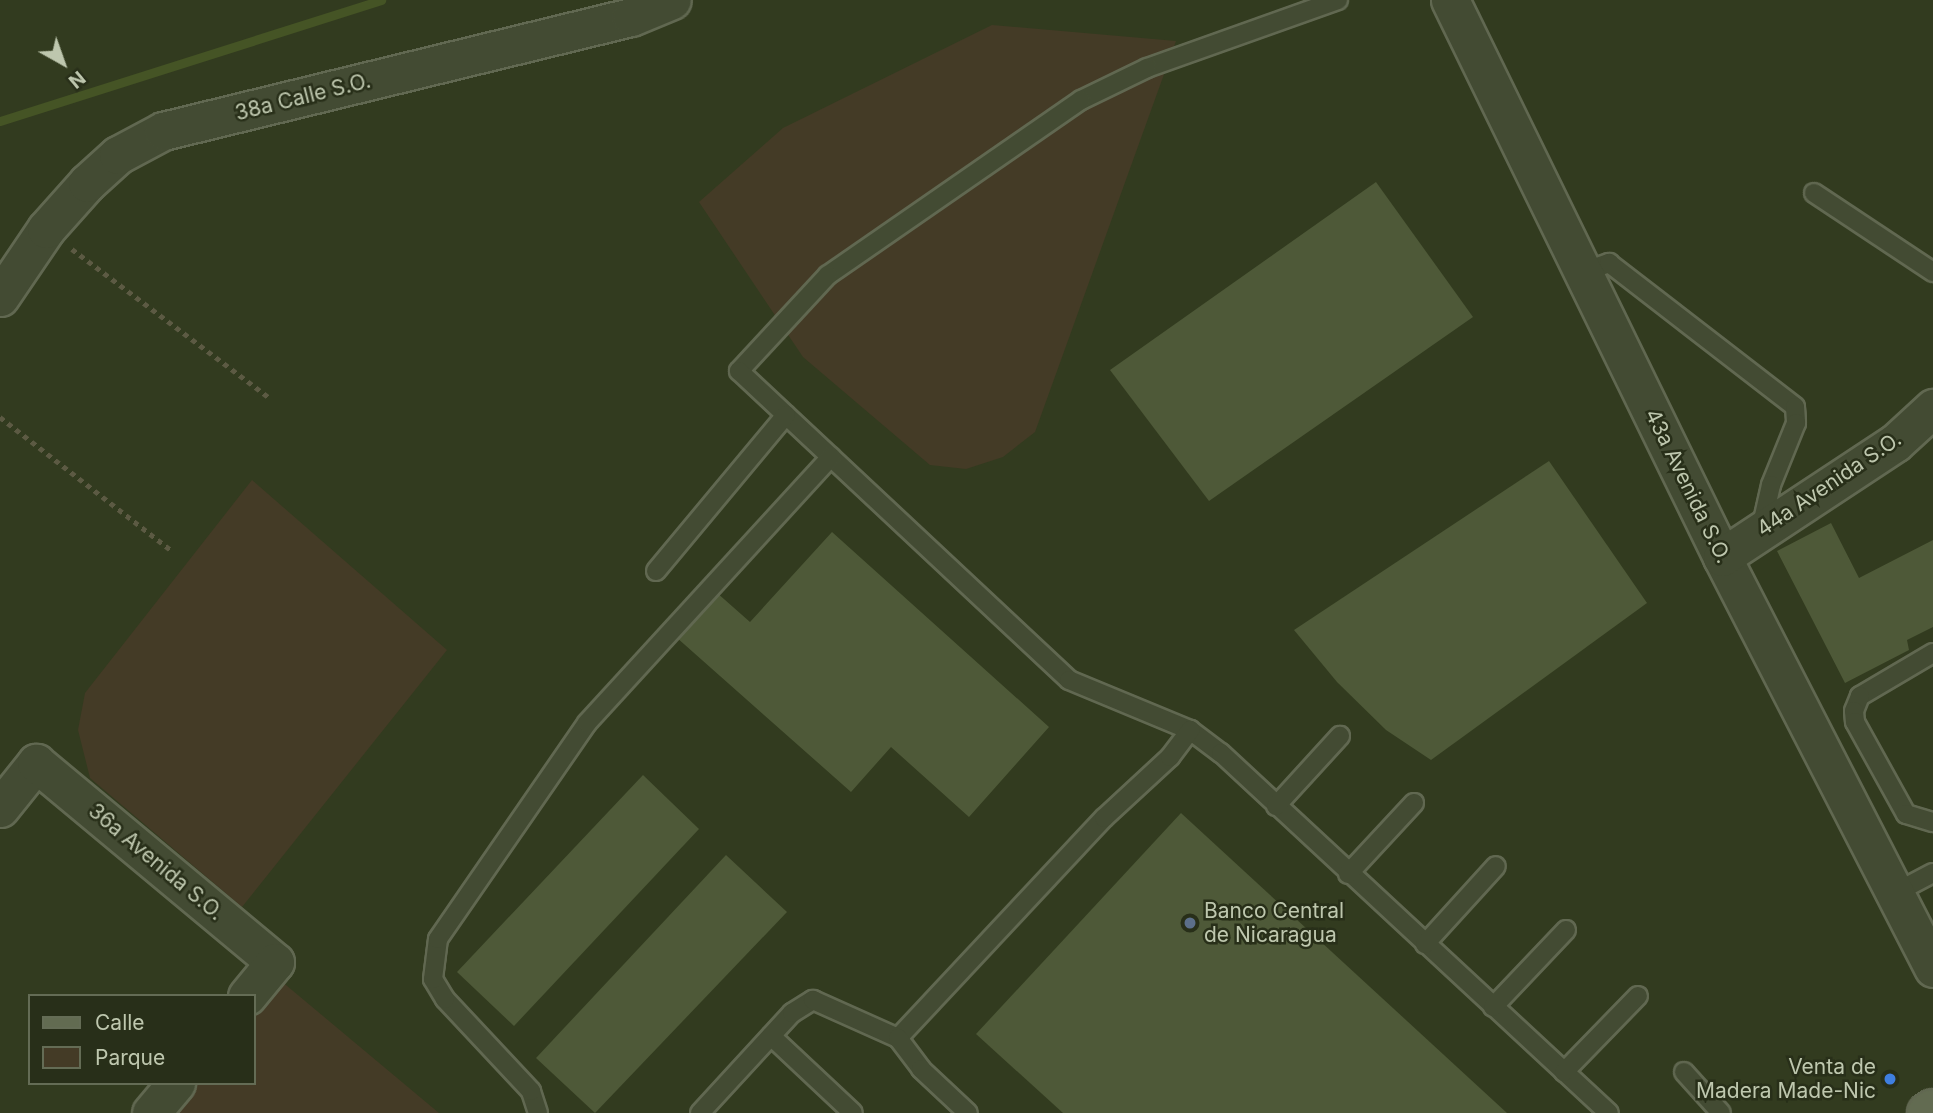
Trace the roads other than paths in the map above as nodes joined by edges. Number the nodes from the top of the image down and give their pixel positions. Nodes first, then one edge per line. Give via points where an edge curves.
1 (672, 0) edge
2 (1338, 0) edge
3 (1450, 0) edge
4 (1814, 193) dead end
5 (1583, 272) junction
6 (1933, 272) edge
7 (0, 297) edge
8 (1933, 408) edge
9 (786, 415) junction
10 (831, 457) junction
11 (1760, 532) junction
12 (1722, 557) junction
13 (656, 571) dead end
14 (1933, 653) edge
15 (1190, 730) junction
16 (1340, 736) dead end
17 (1414, 803) dead end
18 (1276, 806) junction
19 (0, 808) edge
20 (1933, 822) edge
21 (1496, 866) dead end
22 (1933, 873) edge
23 (1348, 874) junction
24 (1893, 894) junction
25 (1566, 930) dead end
26 (1425, 944) junction
27 (1933, 968) edge
28 (249, 994) edge
29 (1638, 996) dead end
30 (1493, 1007) junction
31 (771, 1036) junction
32 (898, 1038) junction
33 (1564, 1072) junction
34 (1684, 1072) dead end
35 (174, 1085) edge
36 (1933, 1110) edge
37 (151, 1113) edge
38 (538, 1113) edge
39 (700, 1113) edge
40 (853, 1113) edge
41 (968, 1113) edge
42 (1609, 1113) edge
43 (1721, 1113) edge
44 (1927, 1113) edge

1 - 7 street, 38a Calle S.O. via 631,17 163,131 118,155 46,229
2 - 9 lane via 1158,63 1081,100 828,275 738,371
3 - 5 street, 43a Avenida S.O.
4 - 6 lane
5 - 11 lane via 1609,264 1795,407 1796,423 1771,485
5 - 12 street, 43a Avenida S.O.
8 - 11 street, 44a Avenida S.O. via 1895,443
9 - 10 lane
9 - 13 lane
10 - 15 lane via 1069,680
10 - 38 lane via 587,723 438,939 433,979 444,999 531,1091
11 - 12 street, 44a Avenida S.O.
12 - 24 street, 43a Avenida S.O.
14 - 20 lane via 1860,696 1854,711 1855,722 1906,814
15 - 18 lane via 1221,752
15 - 32 lane via 1170,757 1104,818
16 - 18 lane
17 - 23 lane
18 - 23 lane
19 - 28 street, 36a Avenida S.O. via 36,763 275,962
21 - 26 lane
22 - 24 lane
23 - 26 lane
24 - 27 street, 43a Avenida S.O.
25 - 30 lane
26 - 30 lane
29 - 33 lane
30 - 33 lane
31 - 32 lane via 792,1013 813,1000
31 - 39 lane
31 - 40 lane
32 - 41 lane via 921,1069
33 - 42 lane
34 - 43 lane
35 - 37 street
36 - 44 main road

